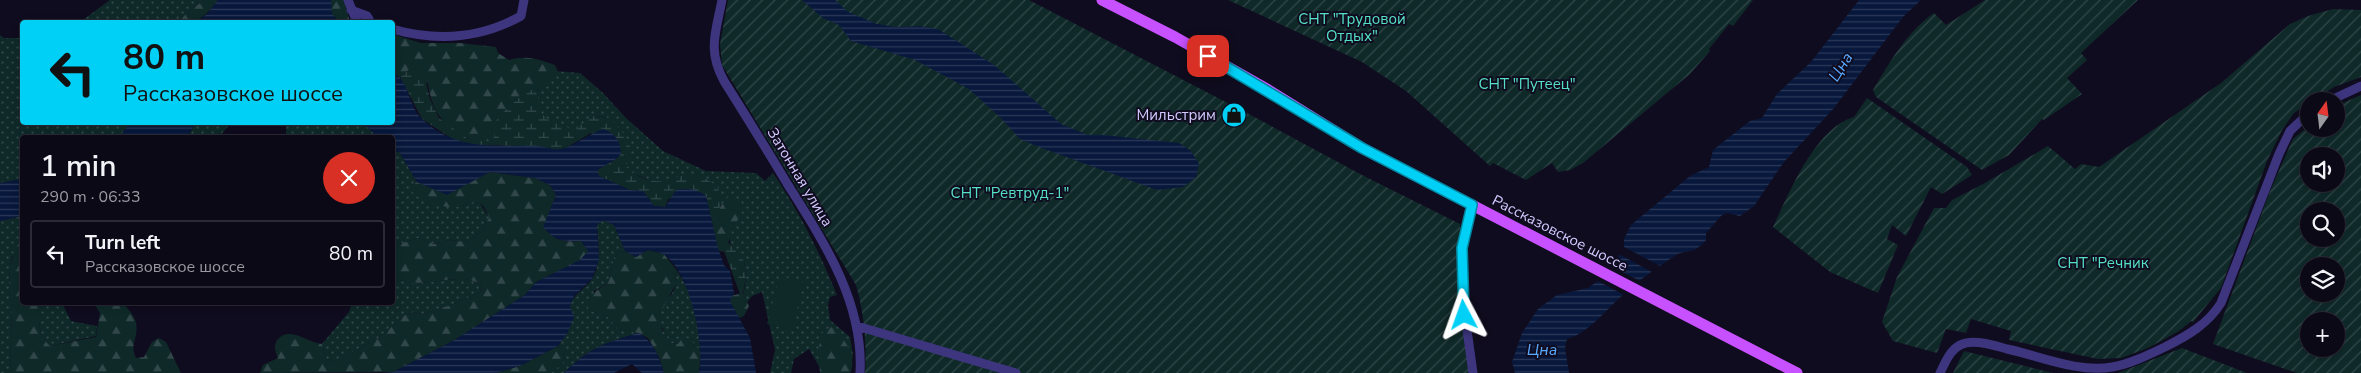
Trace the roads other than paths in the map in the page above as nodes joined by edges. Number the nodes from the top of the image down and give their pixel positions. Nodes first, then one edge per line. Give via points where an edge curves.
1 (348, 0) edge
2 (524, 0) edge
3 (722, 0) edge
4 (1102, 0) edge
5 (351, 10) junction
6 (356, 20) edge
7 (369, 20) edge
8 (395, 30) edge
9 (2361, 86) edge
10 (2345, 94) edge
11 (2300, 122) edge
12 (1472, 205) junction
13 (857, 326) junction
14 (979, 363) junction
15 (860, 373) edge
16 (978, 373) edge
17 (1016, 373) edge
18 (1473, 373) edge
19 (1797, 373) edge
20 (1940, 373) edge

1 - 5 street
2 - 8 street via 521,16 501,27 470,36 442,38
3 - 13 street, Затонная улица via 713,50 718,70 826,248 842,281
4 - 12 main road, Рассказовское шоссе via 1183,41 1362,148
5 - 6 street
5 - 7 street via 367,16
9 - 10 street
11 - 20 street via 2290,131 2282,147 2221,303 2198,328 2137,359 2104,368 2078,366 1966,343 1951,352
12 - 18 street via 1462,248 1463,301
12 - 19 main road, Рассказовское шоссе
13 - 14 street
13 - 15 street, Затонная улица
14 - 16 street
14 - 17 street

